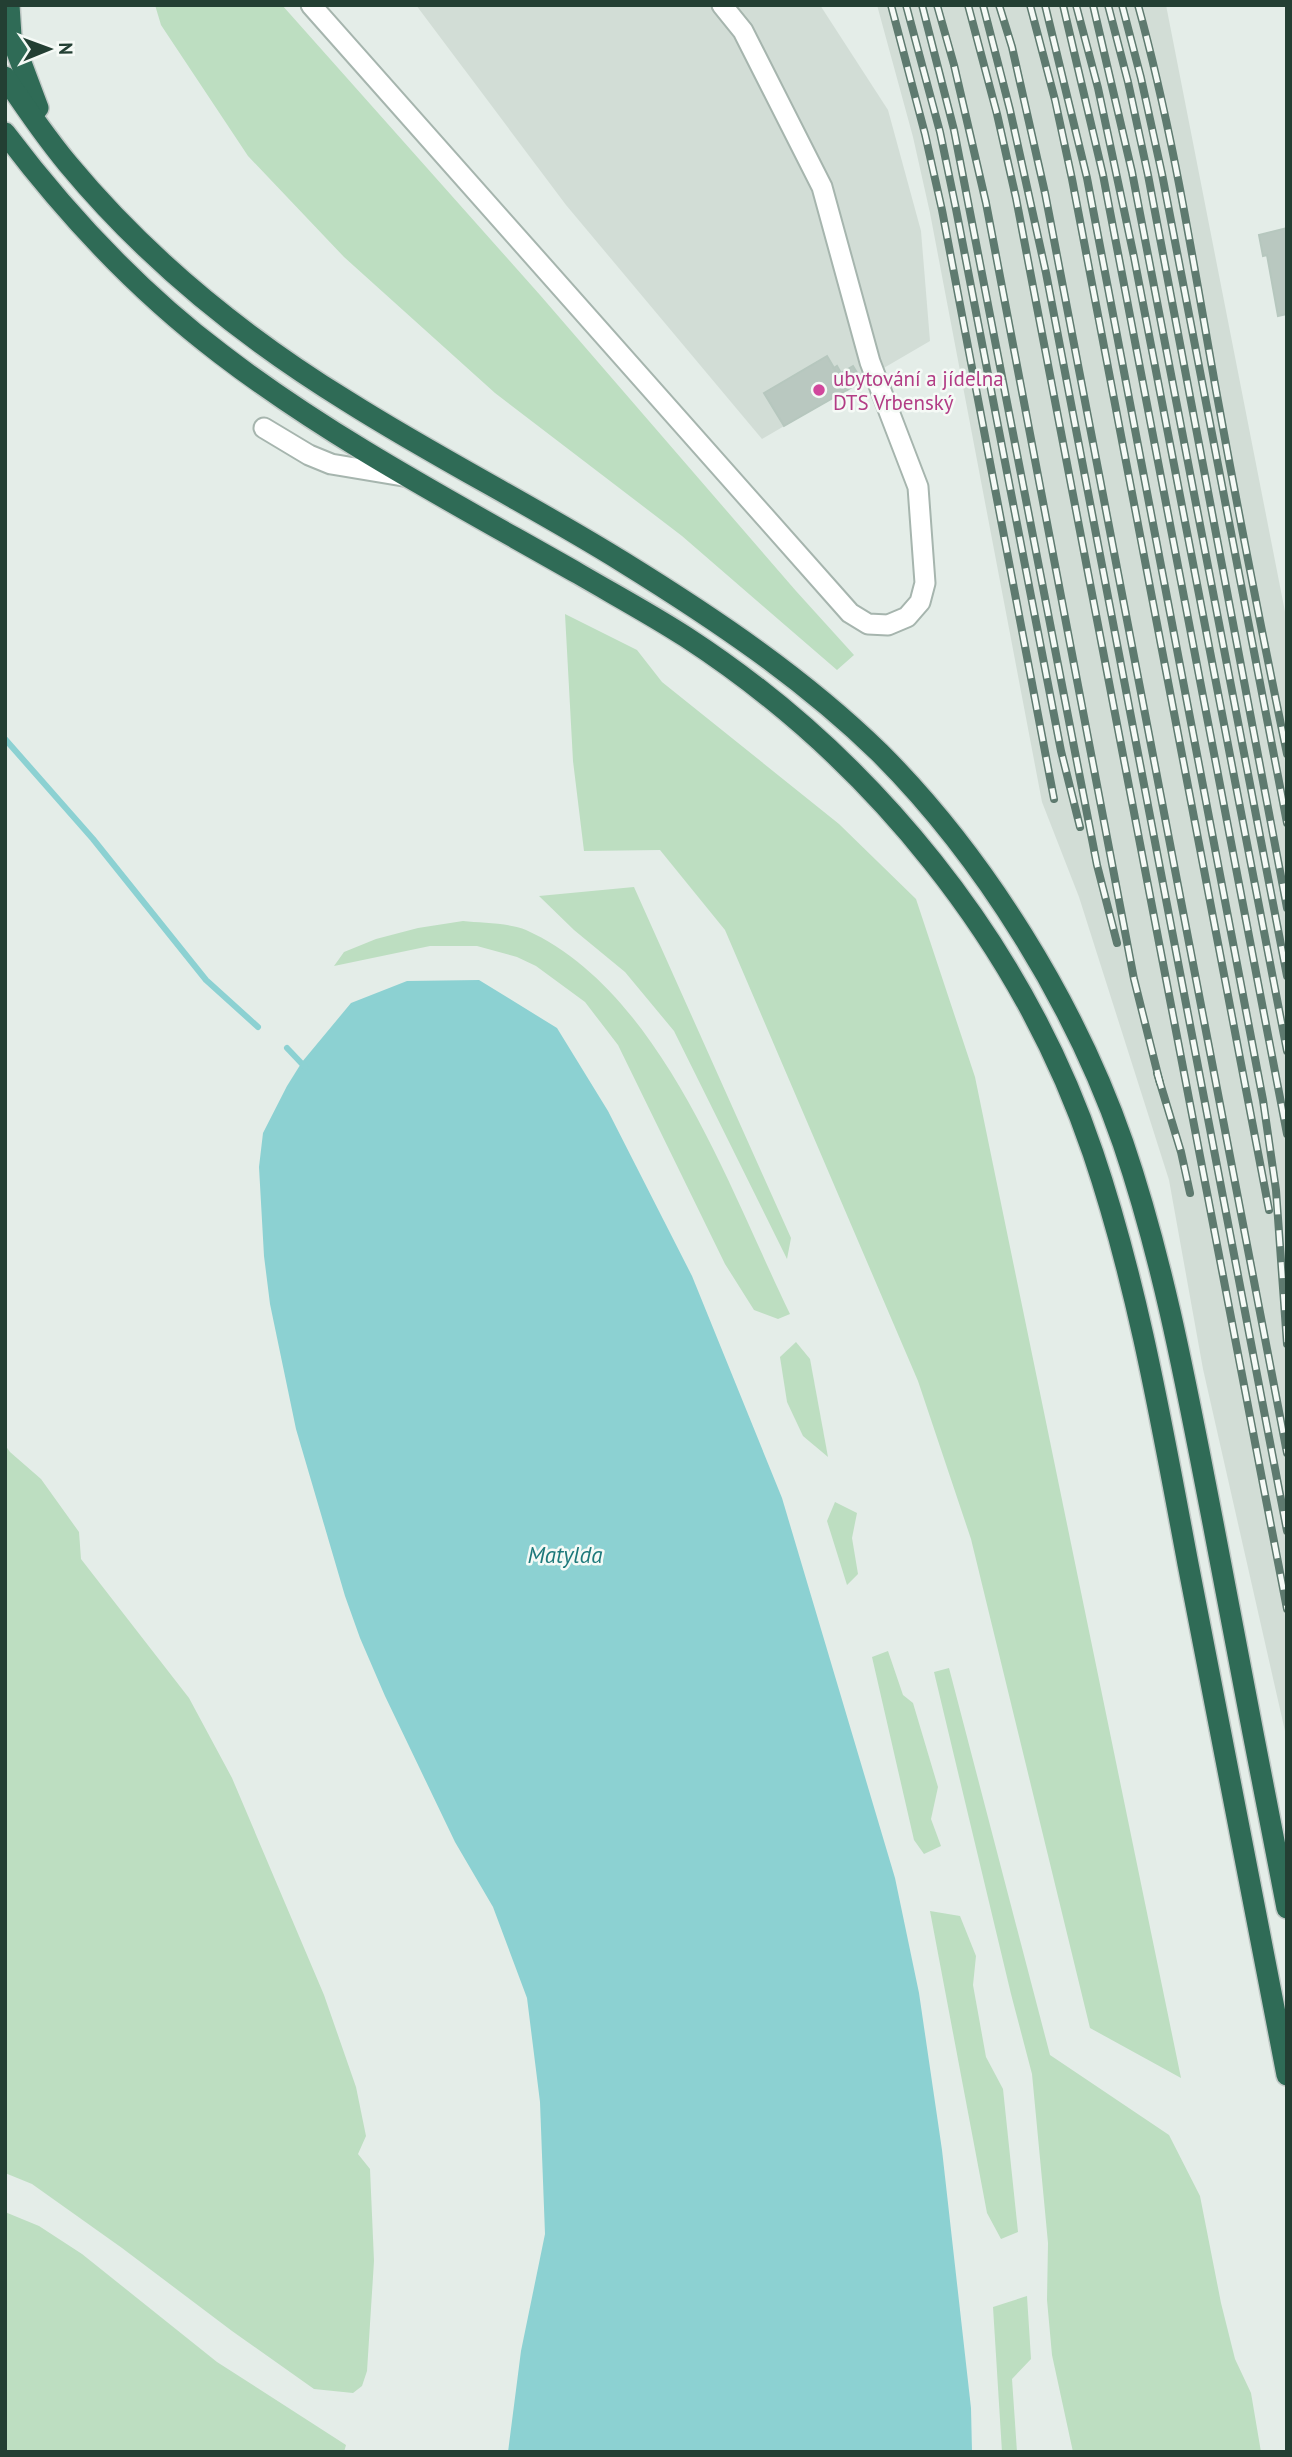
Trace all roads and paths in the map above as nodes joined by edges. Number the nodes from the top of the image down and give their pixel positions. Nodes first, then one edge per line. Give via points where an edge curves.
1 (9, 5) edge
2 (311, 5) edge
3 (722, 5) edge
4 (5, 78) edge
5 (5, 133) edge
6 (69, 165) junction
7 (264, 428) dead end
8 (411, 478) junction
9 (1287, 1908) edge
10 (1287, 2075) edge

1 - 6 highway via 11,36 29,87
2 - 3 lane via 850,613 868,624 888,625 907,617 924,592 918,486 870,362 822,187 743,31
4 - 6 highway
5 - 8 highway via 80,225 220,354 328,429
6 - 9 highway via 169,268 264,346 345,401 703,612 795,678 883,757 975,865 1035,955 1081,1040 1122,1139 1152,1237 1188,1393
7 - 8 lane via 331,464
8 - 10 highway via 687,638 776,703 862,780 905,827 1010,974 1051,1052 1092,1150 1122,1248 1156,1398

